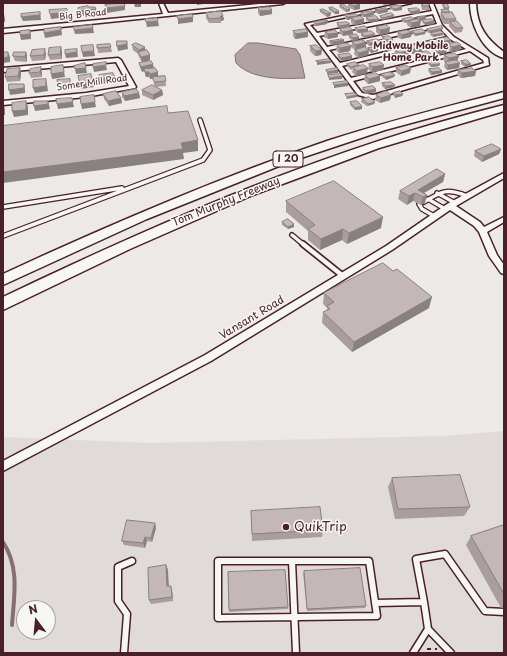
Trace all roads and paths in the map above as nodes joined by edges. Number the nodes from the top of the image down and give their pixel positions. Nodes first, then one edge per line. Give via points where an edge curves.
1 (161, 3) edge
2 (283, 3) edge
3 (410, 3) edge
4 (431, 3) edge
5 (473, 3) edge
6 (434, 12) junction
7 (166, 14) junction
8 (440, 25) junction
9 (3, 31) edge
10 (315, 35) junction
11 (452, 38) junction
12 (327, 49) junction
13 (469, 50) junction
14 (504, 56) edge
15 (340, 65) junction
16 (3, 70) edge
17 (349, 80) junction
18 (504, 95) edge
19 (3, 103) edge
20 (504, 108) edge
21 (200, 120) dead end
22 (504, 175) edge
23 (131, 187) junction
24 (437, 193) junction
25 (467, 196) junction
26 (428, 199) junction
27 (424, 202) edge
28 (419, 206) dead end
29 (450, 206) junction
30 (3, 207) edge
31 (434, 216) junction
32 (504, 219) edge
33 (483, 231) junction
34 (292, 235) dead end
35 (3, 236) edge
36 (79, 243) junction
37 (83, 264) junction
38 (504, 271) edge
39 (3, 272) edge
40 (343, 276) junction
41 (3, 280) edge
42 (3, 304) edge
43 (3, 311) edge
44 (3, 466) edge
45 (132, 561) dead end
46 (292, 561) junction
47 (424, 602) junction
48 (375, 603) junction
49 (504, 612) edge
50 (295, 617) junction
51 (428, 629) junction
52 (427, 649) dead end
53 (437, 649) dead end
54 (124, 653) edge
55 (296, 653) edge
56 (413, 653) edge
57 (451, 653) edge

1 - 7 street
2 - 7 street, Big B Road
3 - 10 street via 310,22 307,24
4 - 6 street
5 - 14 street via 476,26 491,46
6 - 8 street
6 - 10 street
7 - 9 street, Big B Road
8 - 11 street
8 - 12 street
10 - 12 street
11 - 13 street
11 - 15 street
12 - 15 street
13 - 17 street
13 - 17 street via 486,59 487,64 373,97 360,94
15 - 17 street
16 - 19 street, Somer Mill Road via 118,60 133,87 86,95
18 - 36 highway, Tom Murphy Freeway / I 20 via 381,128 295,157 220,184
20 - 37 highway, Tom Murphy Freeway / I 20 via 382,142 273,182
21 - 23 lane via 210,150 207,157
22 - 25 street, Vansant Road
23 - 30 lane
23 - 35 lane
24 - 25 lane via 452,189
24 - 26 lane
24 - 29 lane
25 - 29 street, Vansant Road
26 - 27 lane
26 - 29 lane
28 - 31 lane
29 - 31 street, Vansant Road
29 - 33 street
31 - 40 street, Vansant Road
32 - 33 street
33 - 38 street via 493,256
34 - 40 lane
36 - 39 highway
36 - 41 highway, Tom Murphy Freeway / I 20
37 - 42 highway, Tom Murphy Freeway / I 20
37 - 43 highway
40 - 44 street, Vansant Road via 208,358
45 - 54 lane via 118,567 118,601 127,614
46 - 48 lane via 369,561
46 - 50 lane
46 - 50 lane via 218,561 218,618
47 - 48 lane
47 - 49 lane via 416,559 445,554 485,611
47 - 51 lane
48 - 50 lane via 377,616
50 - 55 lane
51 - 56 lane
51 - 57 lane
52 - 53 path

